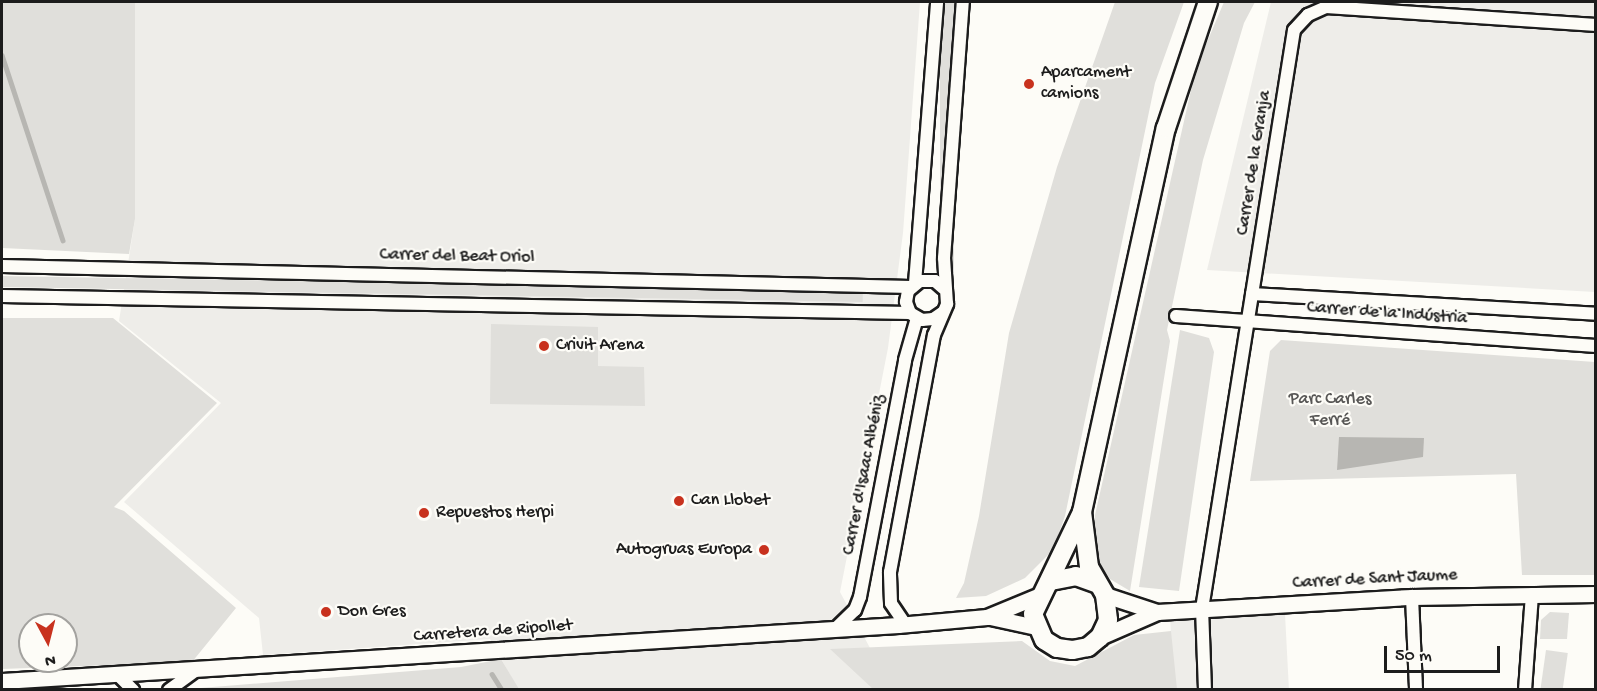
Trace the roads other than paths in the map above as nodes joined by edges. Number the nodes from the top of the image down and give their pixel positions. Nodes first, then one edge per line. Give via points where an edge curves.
1 (937, 2) edge
2 (963, 2) edge
3 (1208, 2) edge
4 (1596, 25) edge
5 (2, 266) edge
6 (913, 285) junction
7 (943, 288) junction
8 (1252, 294) junction
9 (2, 296) edge
10 (942, 313) junction
11 (1596, 314) edge
12 (914, 315) junction
13 (1176, 316) dead end
14 (1248, 322) junction
15 (1596, 346) edge
16 (1082, 512) junction
17 (1046, 588) junction
18 (1100, 589) junction
19 (1532, 594) junction
20 (1596, 594) edge
21 (1412, 597) junction
22 (1202, 609) junction
23 (1157, 612) junction
24 (987, 616) junction
25 (905, 624) junction
26 (1036, 627) junction
27 (834, 630) junction
28 (1100, 637) junction
29 (197, 670) junction
30 (117, 674) junction
31 (2, 681) edge
32 (133, 690) edge
33 (169, 690) edge
34 (1205, 690) edge
35 (1416, 690) edge
36 (1525, 690) edge

1 - 6 street, Carrer d'Isaac Albéniz
2 - 7 street
3 - 16 main road via 1166,128
4 - 8 street, Carrer de la Granja via 1326,6 1308,15 1294,30
5 - 6 street, Carrer del Beat Oriol
6 - 7 street via 930,280
6 - 12 street, Carrer d'Isaac Albéniz via 906,302
7 - 10 street via 947,299
8 - 11 street, Carrer de la Indústria
8 - 14 street, Carrer de la Granja
9 - 12 street
10 - 12 street via 928,321
10 - 25 street via 934,335 890,572 891,603
12 - 27 street, Carrer d'Isaac Albéniz via 860,597 855,610
13 - 14 street, Carrer de la Indústria
14 - 15 street, Carrer de la Indústria
14 - 22 street, Carrer de la Granja
16 - 17 main road
16 - 18 main road via 1084,542
17 - 18 main road via 1076,576
17 - 24 street, Carretera de Ripollet
17 - 26 main road via 1033,614
18 - 23 street, Carrer de Sant Jaume
18 - 28 main road via 1108,620
19 - 20 street, Carrer de Sant Jaume
19 - 21 street, Carrer de Sant Jaume
19 - 36 street
21 - 22 street, Carrer de Sant Jaume
21 - 35 street
22 - 23 street, Carrer de Sant Jaume
22 - 34 street, Carrer de la Granja
23 - 28 street, Carrer de Sant Jaume
24 - 25 street, Carretera de Ripollet
24 - 26 street, Carretera de Ripollet
25 - 27 street, Carretera de Ripollet
26 - 28 main road via 1044,640 1065,649 1088,646
27 - 29 street, Carretera de Ripollet
29 - 30 street, Carretera de Ripollet
29 - 33 street
30 - 31 street, Carretera de Ripollet
30 - 32 street

